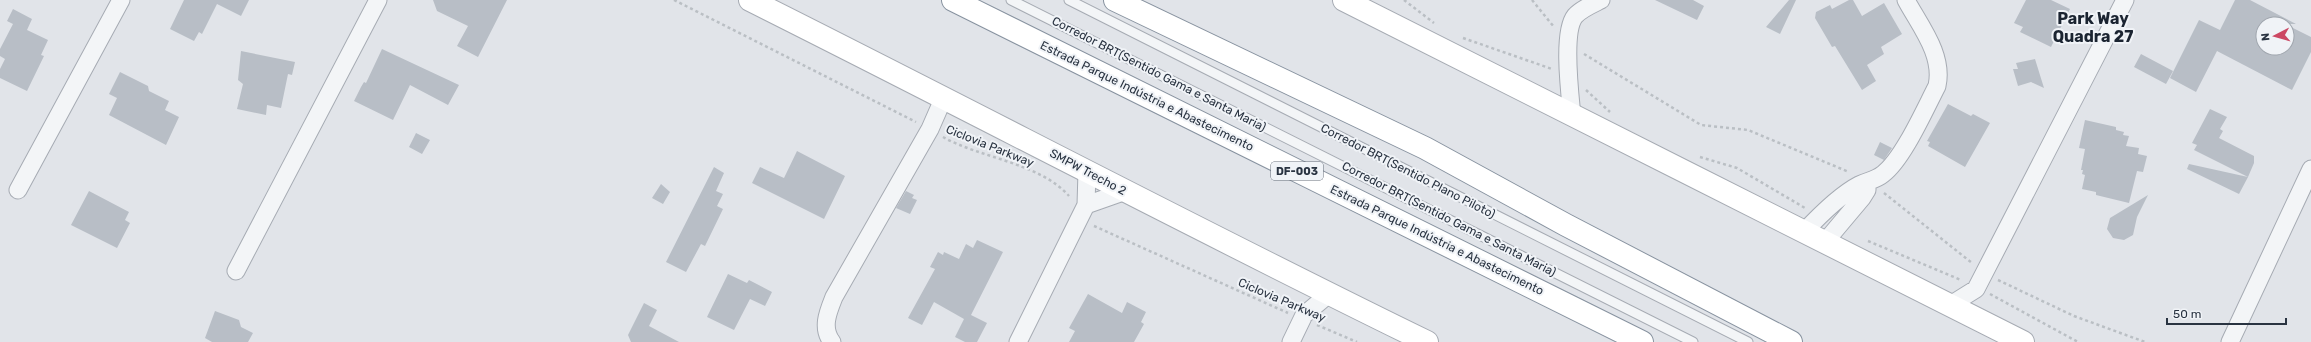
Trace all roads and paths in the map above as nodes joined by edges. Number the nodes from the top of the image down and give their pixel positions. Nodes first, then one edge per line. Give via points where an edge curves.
1 (120, 0) edge
2 (378, 0) edge
3 (674, 0) edge
4 (750, 0) edge
5 (954, 0) edge
6 (1011, 0) edge
7 (1069, 0) edge
8 (1114, 0) edge
9 (1344, 0) edge
10 (1404, 0) edge
11 (1532, 0) edge
12 (1601, 0) edge
13 (1906, 0) edge
14 (2125, 0) edge
15 (1438, 27) dead end
16 (1458, 36) dead end
17 (1569, 44) junction
18 (1569, 79) junction
19 (944, 97) junction
20 (1613, 115) dead end
21 (1572, 116) junction
22 (930, 130) junction
23 (1699, 156) dead end
24 (2311, 169) edge
25 (1087, 171) junction
26 (1868, 182) junction
27 (18, 190) dead end
28 (1123, 192) junction
29 (1084, 208) junction
30 (1819, 216) junction
31 (1804, 232) junction
32 (1867, 240) dead end
33 (1825, 242) junction
34 (236, 271) dead end
35 (1979, 283) junction
36 (1306, 284) junction
37 (1329, 294) junction
38 (1952, 304) junction
39 (1303, 317) junction
40 (1978, 319) junction
41 (832, 342) edge
42 (1018, 342) edge
43 (1291, 342) edge
44 (1357, 342) edge
45 (1427, 342) edge
46 (1642, 342) edge
47 (1693, 342) edge
48 (1748, 342) edge
49 (1791, 342) edge
50 (2023, 342) edge
51 (2078, 342) edge
52 (2145, 342) edge
53 (2230, 342) edge

1 - 27 street
2 - 34 street
3 - 22 path, Ciclovia Parkway via 874,99
4 - 19 main road, SMPW Trecho 2
5 - 46 main road, Estrada Parque Indústria e Abastecimento / DF-003
6 - 47 lane, Corredor BRT(Sentido Gama e Santa Maria)
7 - 48 lane, Corredor BRT(Sentido Plano Piloto)
8 - 49 main road via 1425,148
9 - 21 main road
10 - 15 path
11 - 17 path
12 - 17 street via 1575,16 1570,26
13 - 26 street via 1938,62 1937,86 1901,153 1884,174
14 - 35 street
16 - 18 path via 1546,65
17 - 18 street
17 - 26 path via 1701,125 1748,130
18 - 20 path via 1594,95
18 - 21 street
19 - 22 street
19 - 25 main road, SMPW Trecho 2
21 - 31 main road
22 - 29 path, Ciclovia Parkway via 952,142 1008,161 1060,186
22 - 41 street via 827,312 826,324
23 - 30 path via 1737,168
24 - 53 street
25 - 28 main road, SMPW Trecho 2
25 - 29 street
26 - 30 street via 1857,186
26 - 33 street via 1862,198
26 - 35 path
28 - 29 street
28 - 36 main road, SMPW Trecho 2
29 - 39 path, Ciclovia Parkway via 1096,229
29 - 42 street
30 - 31 street
31 - 33 main road
32 - 35 path
33 - 38 main road
35 - 38 street
35 - 40 street
35 - 51 path
35 - 52 path
36 - 37 main road, SMPW Trecho 2
36 - 39 street
37 - 39 street
37 - 45 main road, SMPW Trecho 2
38 - 40 main road
39 - 43 street
39 - 44 path, Ciclovia Parkway
40 - 50 main road

